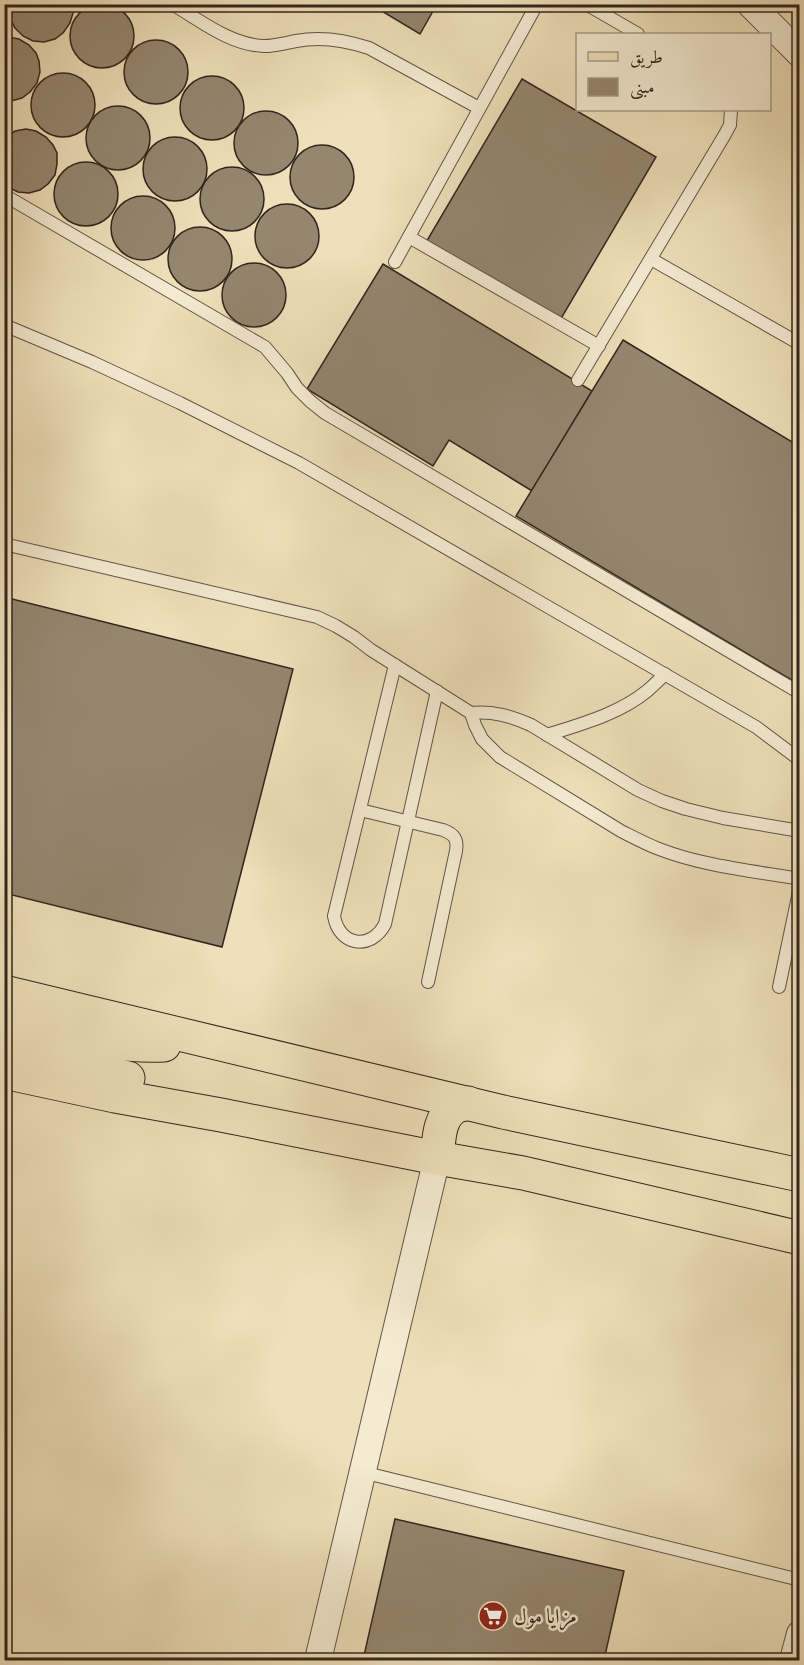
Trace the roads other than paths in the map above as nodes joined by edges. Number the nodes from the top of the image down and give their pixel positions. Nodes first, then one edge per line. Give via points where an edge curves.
1 (172, 4) edge
2 (537, 4) edge
3 (586, 4) edge
4 (750, 4) edge
5 (636, 33) edge
6 (800, 54) edge
7 (479, 108) junction
8 (731, 111) edge
9 (4, 195) edge
10 (409, 237) junction
11 (651, 259) junction
12 (395, 262) dead end
13 (4, 325) edge
14 (800, 344) edge
15 (599, 346) junction
16 (578, 380) dead end
17 (4, 544) edge
18 (395, 665) junction
19 (665, 674) junction
20 (437, 691) junction
21 (800, 693) edge
22 (471, 713) junction
23 (547, 735) junction
24 (800, 760) edge
25 (360, 810) junction
26 (408, 821) junction
27 (800, 831) edge
28 (800, 879) edge
29 (800, 887) edge
30 (428, 981) dead end
31 (779, 987) dead end
32 (4, 992) edge
33 (4, 1018) edge
34 (195, 1038) junction
35 (4, 1047) edge
36 (4, 1072) edge
37 (468, 1103) junction
38 (170, 1107) junction
39 (437, 1158) junction
40 (800, 1175) edge
41 (800, 1238) edge
42 (362, 1472) junction
43 (800, 1580) edge
44 (800, 1634) edge
45 (318, 1660) edge
46 (793, 1660) edge

1 - 7 lane via 247,44 273,45 315,38 352,42
2 - 7 lane
3 - 5 lane
4 - 6 street
7 - 10 lane
8 - 11 lane via 730,125
9 - 21 lane via 265,347 297,388 325,413
10 - 12 lane
10 - 15 lane
11 - 14 lane
11 - 15 lane
13 - 19 lane via 180,403 299,463
15 - 16 lane
17 - 18 lane via 317,617
18 - 20 lane
18 - 25 lane
19 - 23 lane via 622,708
19 - 24 lane via 756,727
20 - 22 lane
20 - 26 lane
22 - 23 lane via 510,716
22 - 28 lane via 483,740 500,757 621,831 682,856
23 - 27 lane via 662,801 723,818
25 - 26 lane
25 - 26 lane via 334,916 340,932 356,941 370,939 385,924
26 - 30 lane via 450,832 457,844
29 - 31 lane
32 - 34 main road
33 - 34 main road via 142,1046
34 - 37 main road
35 - 38 main road via 138,1081
36 - 38 main road
37 - 39 main road via 454,1108 444,1119
37 - 40 main road
38 - 39 main road
39 - 41 main road via 523,1173
39 - 42 street
42 - 43 lane
42 - 45 street
44 - 46 street

